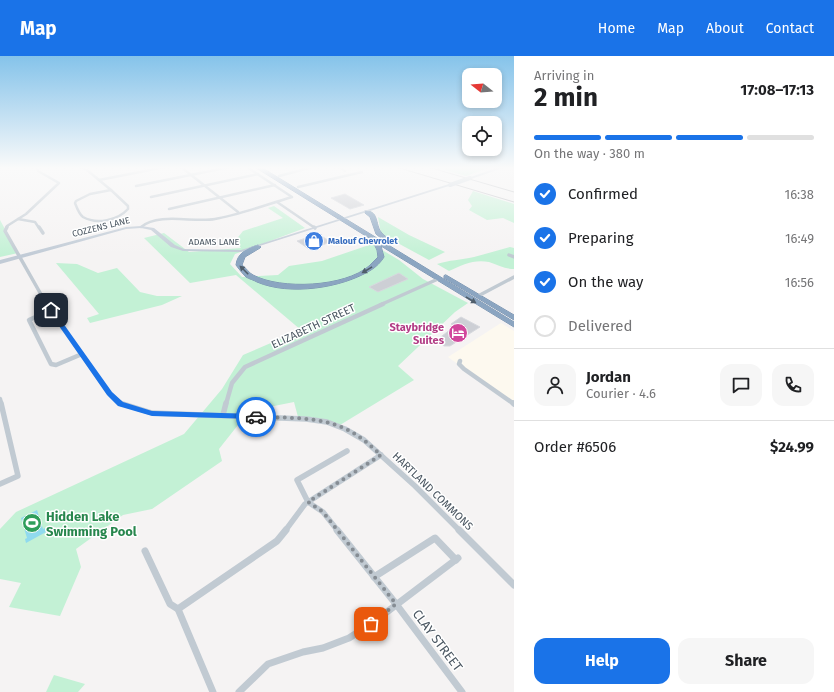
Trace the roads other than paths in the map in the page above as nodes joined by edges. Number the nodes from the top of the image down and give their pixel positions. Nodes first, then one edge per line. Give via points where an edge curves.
1 (43, 197) edge
2 (85, 197) edge
3 (118, 197) edge
4 (225, 197) edge
5 (290, 197) edge
6 (308, 197) edge
7 (313, 197) edge
8 (414, 197) edge
9 (219, 198) junction
10 (277, 202) junction
11 (170, 209) dead end
12 (238, 212) junction
13 (367, 212) junction
14 (18, 219) junction
15 (346, 219) junction
16 (141, 227) junction
17 (315, 228) junction
18 (43, 233) dead end
19 (375, 239) junction
20 (388, 242) junction
21 (258, 247) junction
22 (509, 255) dead end
23 (20, 256) junction
24 (514, 257) edge
25 (0, 262) edge
26 (514, 277) edge
27 (438, 279) junction
28 (478, 296) junction
29 (51, 310) junction
30 (514, 318) edge
31 (514, 325) edge
32 (82, 354) junction
33 (460, 361) dead end
34 (0, 399) edge
35 (514, 404) edge
36 (223, 415) junction
37 (347, 451) dead end
38 (381, 455) junction
39 (0, 484) edge
40 (308, 502) junction
41 (144, 552) dead end
42 (374, 577) junction
43 (514, 585) edge
44 (396, 604) junction
45 (178, 609) junction
46 (213, 692) edge
47 (239, 692) edge
48 (462, 692) edge

1 - 14 street
2 - 3 street via 75,203 81,215 100,220 115,218 126,212 128,206
4 - 9 street
5 - 10 street, COZZENS LANE
6 - 15 highway
7 - 15 highway
8 - 13 street, ADAMS LANE, bridge
9 - 11 street
9 - 12 street
10 - 12 street, COZZENS LANE
10 - 17 street
12 - 16 street, COZZENS LANE via 210,220 154,220
13 - 15 street, ADAMS LANE
13 - 20 highway via 373,216 378,233
14 - 18 street via 35,222
14 - 23 street, HARTLAND COMMONS via 7,226 5,232
15 - 17 street, ADAMS LANE
15 - 19 highway
15 - 20 highway
16 - 21 street, ADAMS LANE via 155,231 173,246 184,250 234,252
16 - 23 street, COZZENS LANE via 126,228
17 - 21 street, ADAMS LANE
19 -> 21 highway via 381,255 373,266 349,278 308,286 272,284 245,273 239,265 240,259 245,253
19 - 27 highway
20 - 28 highway
22 - 24 street
23 - 25 street, COZZENS LANE
23 - 29 street, HARTLAND COMMONS
26 - 28 street
27 -> 31 highway
27 - 36 street, ELIZABETH STREET via 245,367 230,386
28 - 30 highway
29 - 32 street, HARTLAND COMMONS
29 - 32 street via 29,320 51,364 56,365
32 - 36 street, HARTLAND COMMONS via 109,393 121,404 152,413
33 - 35 street via 459,364 464,369
34 - 39 street via 18,476
36 - 38 street, HARTLAND COMMONS via 326,422 364,440
37 - 40 street, CLAY STREET via 297,480
38 - 40 street
38 - 43 street, HARTLAND COMMONS
40 - 42 street, CLAY STREET via 323,512
40 - 45 street via 277,541
41 - 45 street via 170,604
42 - 44 street, CLAY STREET
42 - 44 street via 436,538 457,559
44 - 47 street via 349,638 268,664
44 - 48 street, CLAY STREET
45 - 46 street

